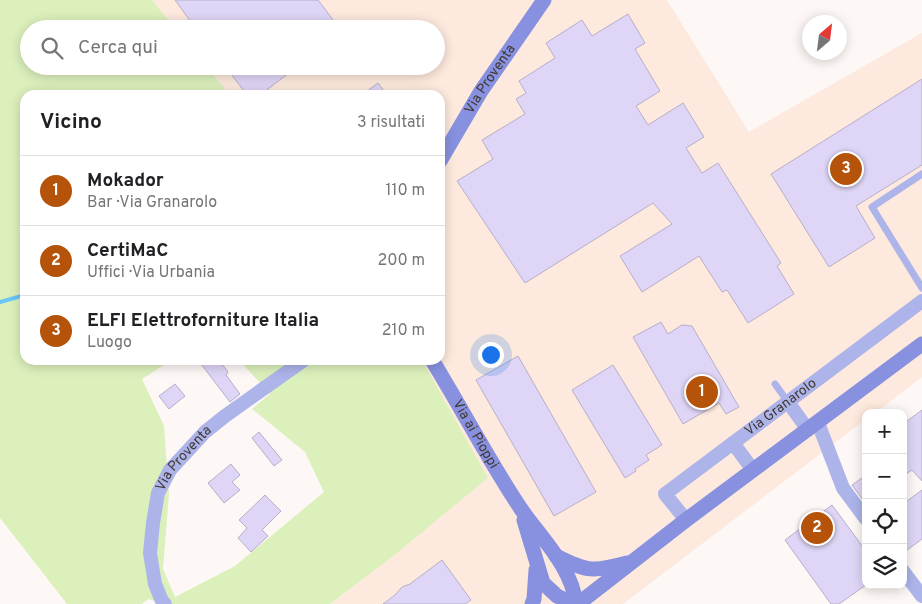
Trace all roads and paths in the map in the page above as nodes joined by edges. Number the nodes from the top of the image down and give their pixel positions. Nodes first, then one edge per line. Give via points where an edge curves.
1 (544, 0) edge
2 (445, 152) edge
3 (922, 174) edge
4 (922, 288) edge
5 (922, 301) edge
6 (922, 344) edge
7 (297, 365) edge
8 (435, 365) edge
9 (775, 384) dead end
10 (788, 402) junction
11 (813, 426) junction
12 (733, 443) junction
13 (753, 470) junction
14 (521, 508) junction
15 (862, 514) edge
16 (686, 520) junction
17 (555, 556) junction
18 (537, 561) junction
19 (634, 561) junction
20 (907, 576) edge
21 (922, 596) edge
22 (166, 604) edge
23 (532, 604) edge
24 (576, 604) edge

1 - 2 street, Via Proventa via 481,91
3 - 4 lane via 872,207
5 - 10 street, Via Granarolo
6 - 11 street
7 - 22 street, Via Proventa via 205,432 170,470 158,493 150,553 155,584
8 - 14 street, Via ai Pioppi
9 - 10 lane
10 - 11 street
10 - 12 street, Via Granarolo
11 - 13 street
11 - 15 street via 826,446 843,488
12 - 13 street
12 - 16 street, Via Granarolo via 665,494
13 - 16 street
14 - 17 street, Via ai Pioppi
14 - 18 street, Via ai Pioppi
16 - 19 street
17 - 19 street, Via ai Pioppi via 591,570
17 - 24 street, Via ai Pioppi via 574,590
18 - 23 street, Via ai Pioppi
18 - 24 street, Via ai Pioppi via 548,589
19 - 24 street
20 - 21 street

